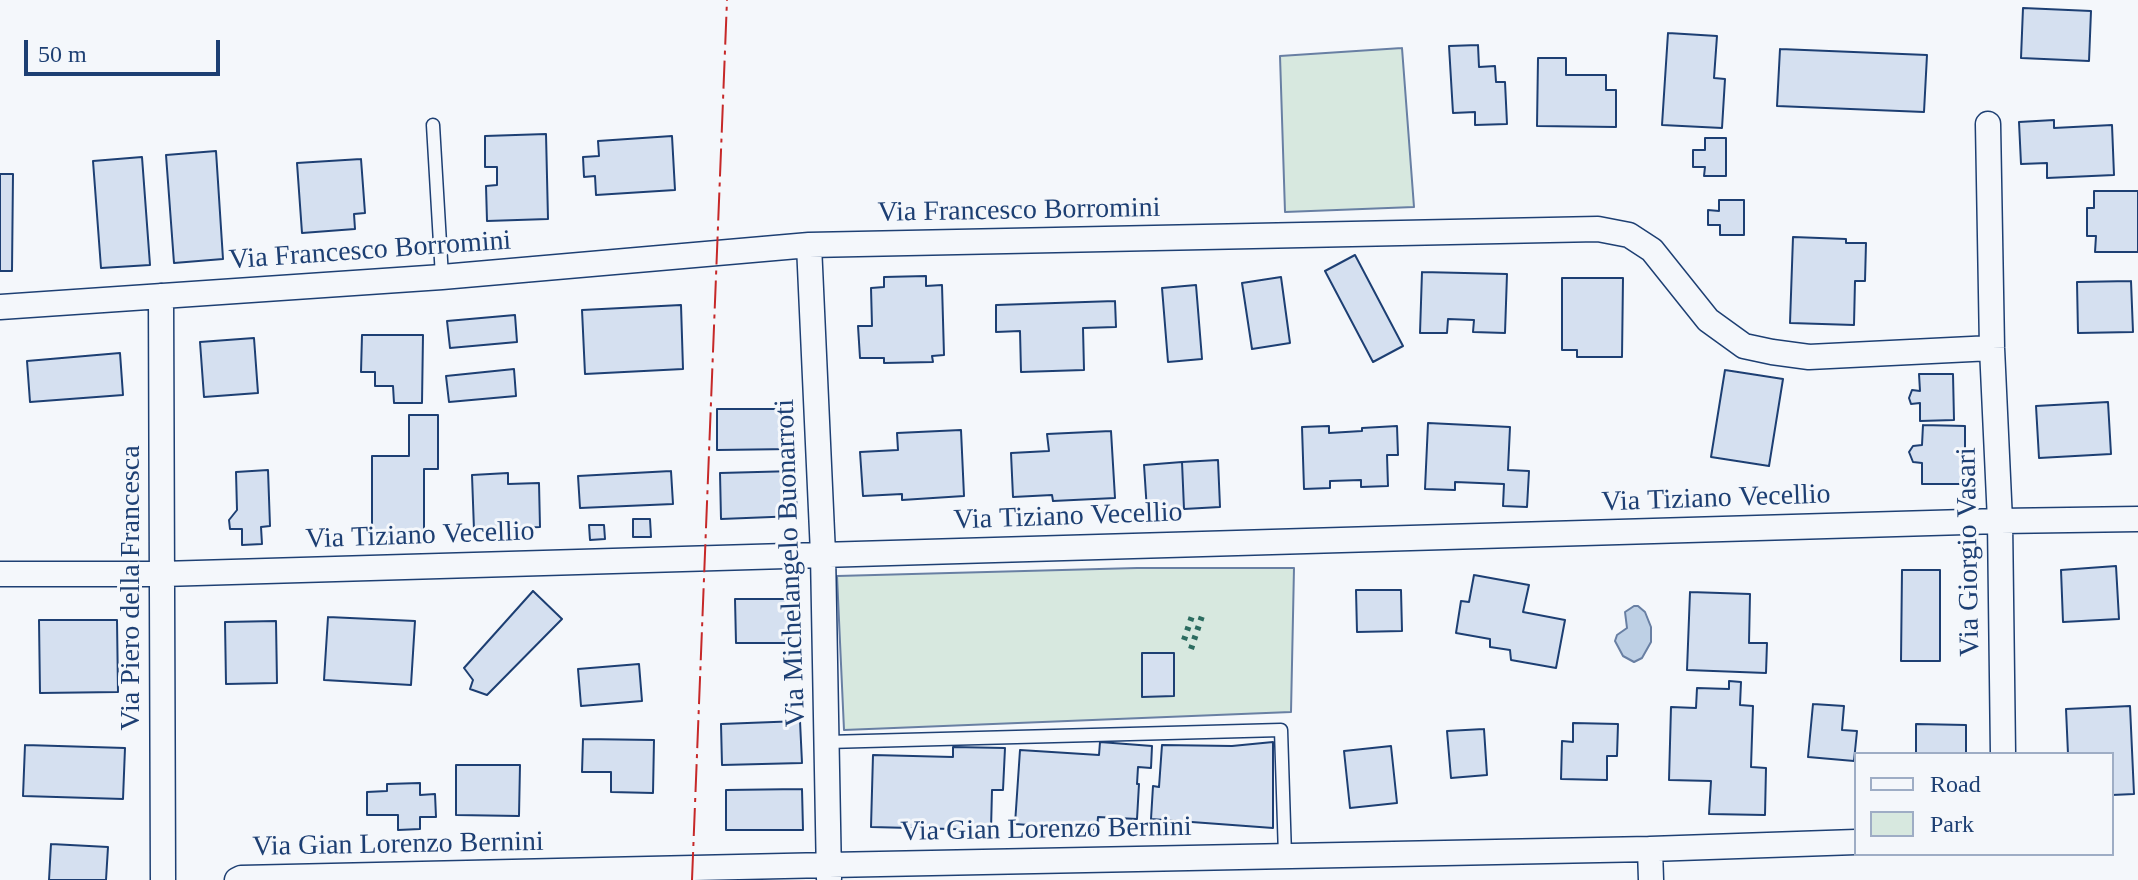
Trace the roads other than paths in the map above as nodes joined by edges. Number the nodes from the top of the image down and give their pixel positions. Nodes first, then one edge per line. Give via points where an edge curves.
1 (1988, 124) dead end
2 (433, 125) dead end
3 (809, 245) junction
4 (442, 277) junction
5 (161, 296) junction
6 (0, 307) edge
7 (1992, 348) junction
8 (2138, 519) edge
9 (2000, 521) junction
10 (823, 554) junction
11 (0, 574) edge
12 (162, 574) junction
13 (827, 742) junction
14 (2003, 752) edge
15 (1854, 842) edge
16 (1650, 849) junction
17 (1285, 856) junction
18 (829, 872) edge
19 (163, 880) edge
20 (237, 880) edge
21 (1651, 880) edge

1 - 7 street, Via Giorgio Vasari
2 - 4 lane
3 - 4 street, Via Francesco Borromini
3 - 7 street, Via Francesco Borromini via 1598,229 1629,235 1652,250 1708,320 1744,346 1809,357
3 - 10 street, Via Michelangelo Buonarroti
4 - 5 street, Via Francesco Borromini
5 - 6 street, Via Francesco Borromini
5 - 12 street, Via Piero della Francesca
7 - 9 street, Via Giorgio Vasari
8 - 9 street, Via Tiziano Vecellio
9 - 10 street, Via Tiziano Vecellio
9 - 14 street, Via Giorgio Vasari
10 - 12 street, Via Tiziano Vecellio
10 - 13 street, Via Michelangelo Buonarroti
11 - 12 street, Via Tiziano Vecellio
12 - 19 street, Via Piero della Francesca
13 - 17 lane via 1281,730
13 - 18 street, Via Michelangelo Buonarroti
15 - 16 street, Via Gian Lorenzo Bernini
16 - 17 street, Via Gian Lorenzo Bernini
16 - 21 street
17 - 18 street, Via Gian Lorenzo Bernini
18 - 20 street, Via Gian Lorenzo Bernini

